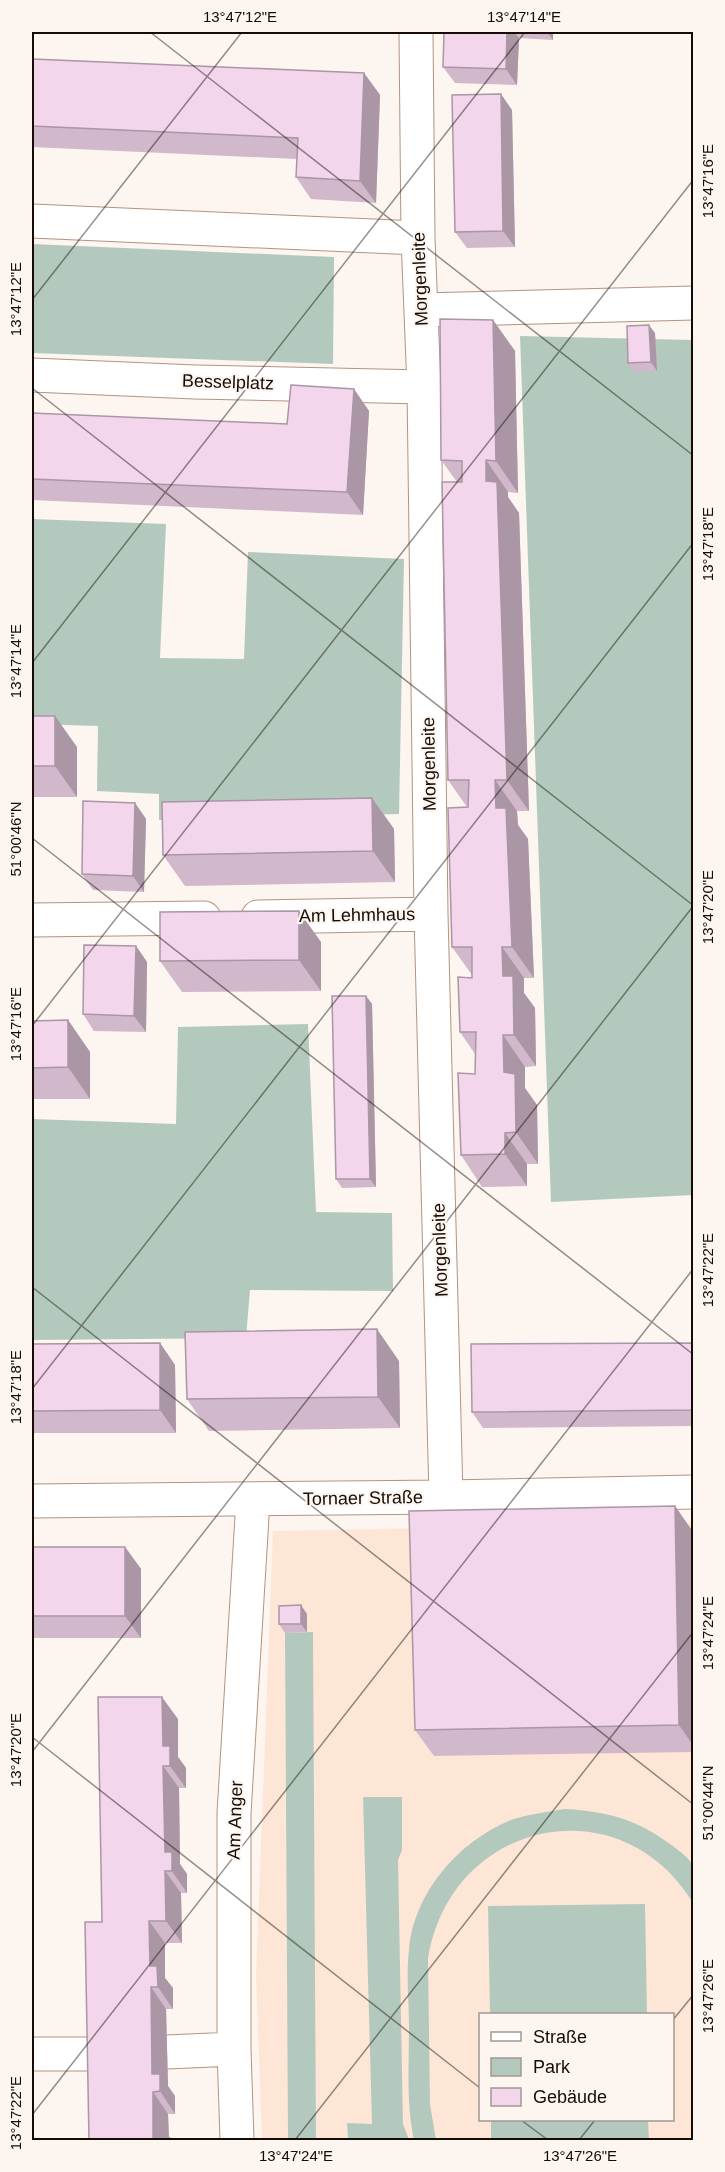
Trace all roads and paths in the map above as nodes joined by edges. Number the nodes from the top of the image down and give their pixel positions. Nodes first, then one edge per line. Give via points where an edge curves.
1 (416, 32) edge
2 (32, 221) edge
3 (418, 238) junction
4 (693, 303) edge
5 (422, 310) junction
6 (32, 375) edge
7 (424, 387) junction
8 (431, 914) junction
9 (32, 920) edge
10 (693, 1492) edge
11 (446, 1497) junction
12 (253, 1500) junction
13 (32, 1501) edge
14 (234, 2049) junction
15 (166, 2052) dead end
16 (32, 2054) edge
17 (103, 2054) edge
18 (237, 2140) edge

1 - 3 street, Morgenleite
2 - 3 street
3 - 5 street, Morgenleite
4 - 5 street
5 - 7 street, Morgenleite
6 - 7 street, Besselplatz
7 - 8 street, Morgenleite
8 - 9 street, Am Lehmhaus
8 - 11 street, Morgenleite
10 - 11 street, Tornaer Straße
11 - 12 street, Tornaer Straße
12 - 13 street, Tornaer Straße
12 - 14 street, Am Anger via 234,1813
14 - 15 street
14 - 18 street, Am Anger
16 - 17 street

